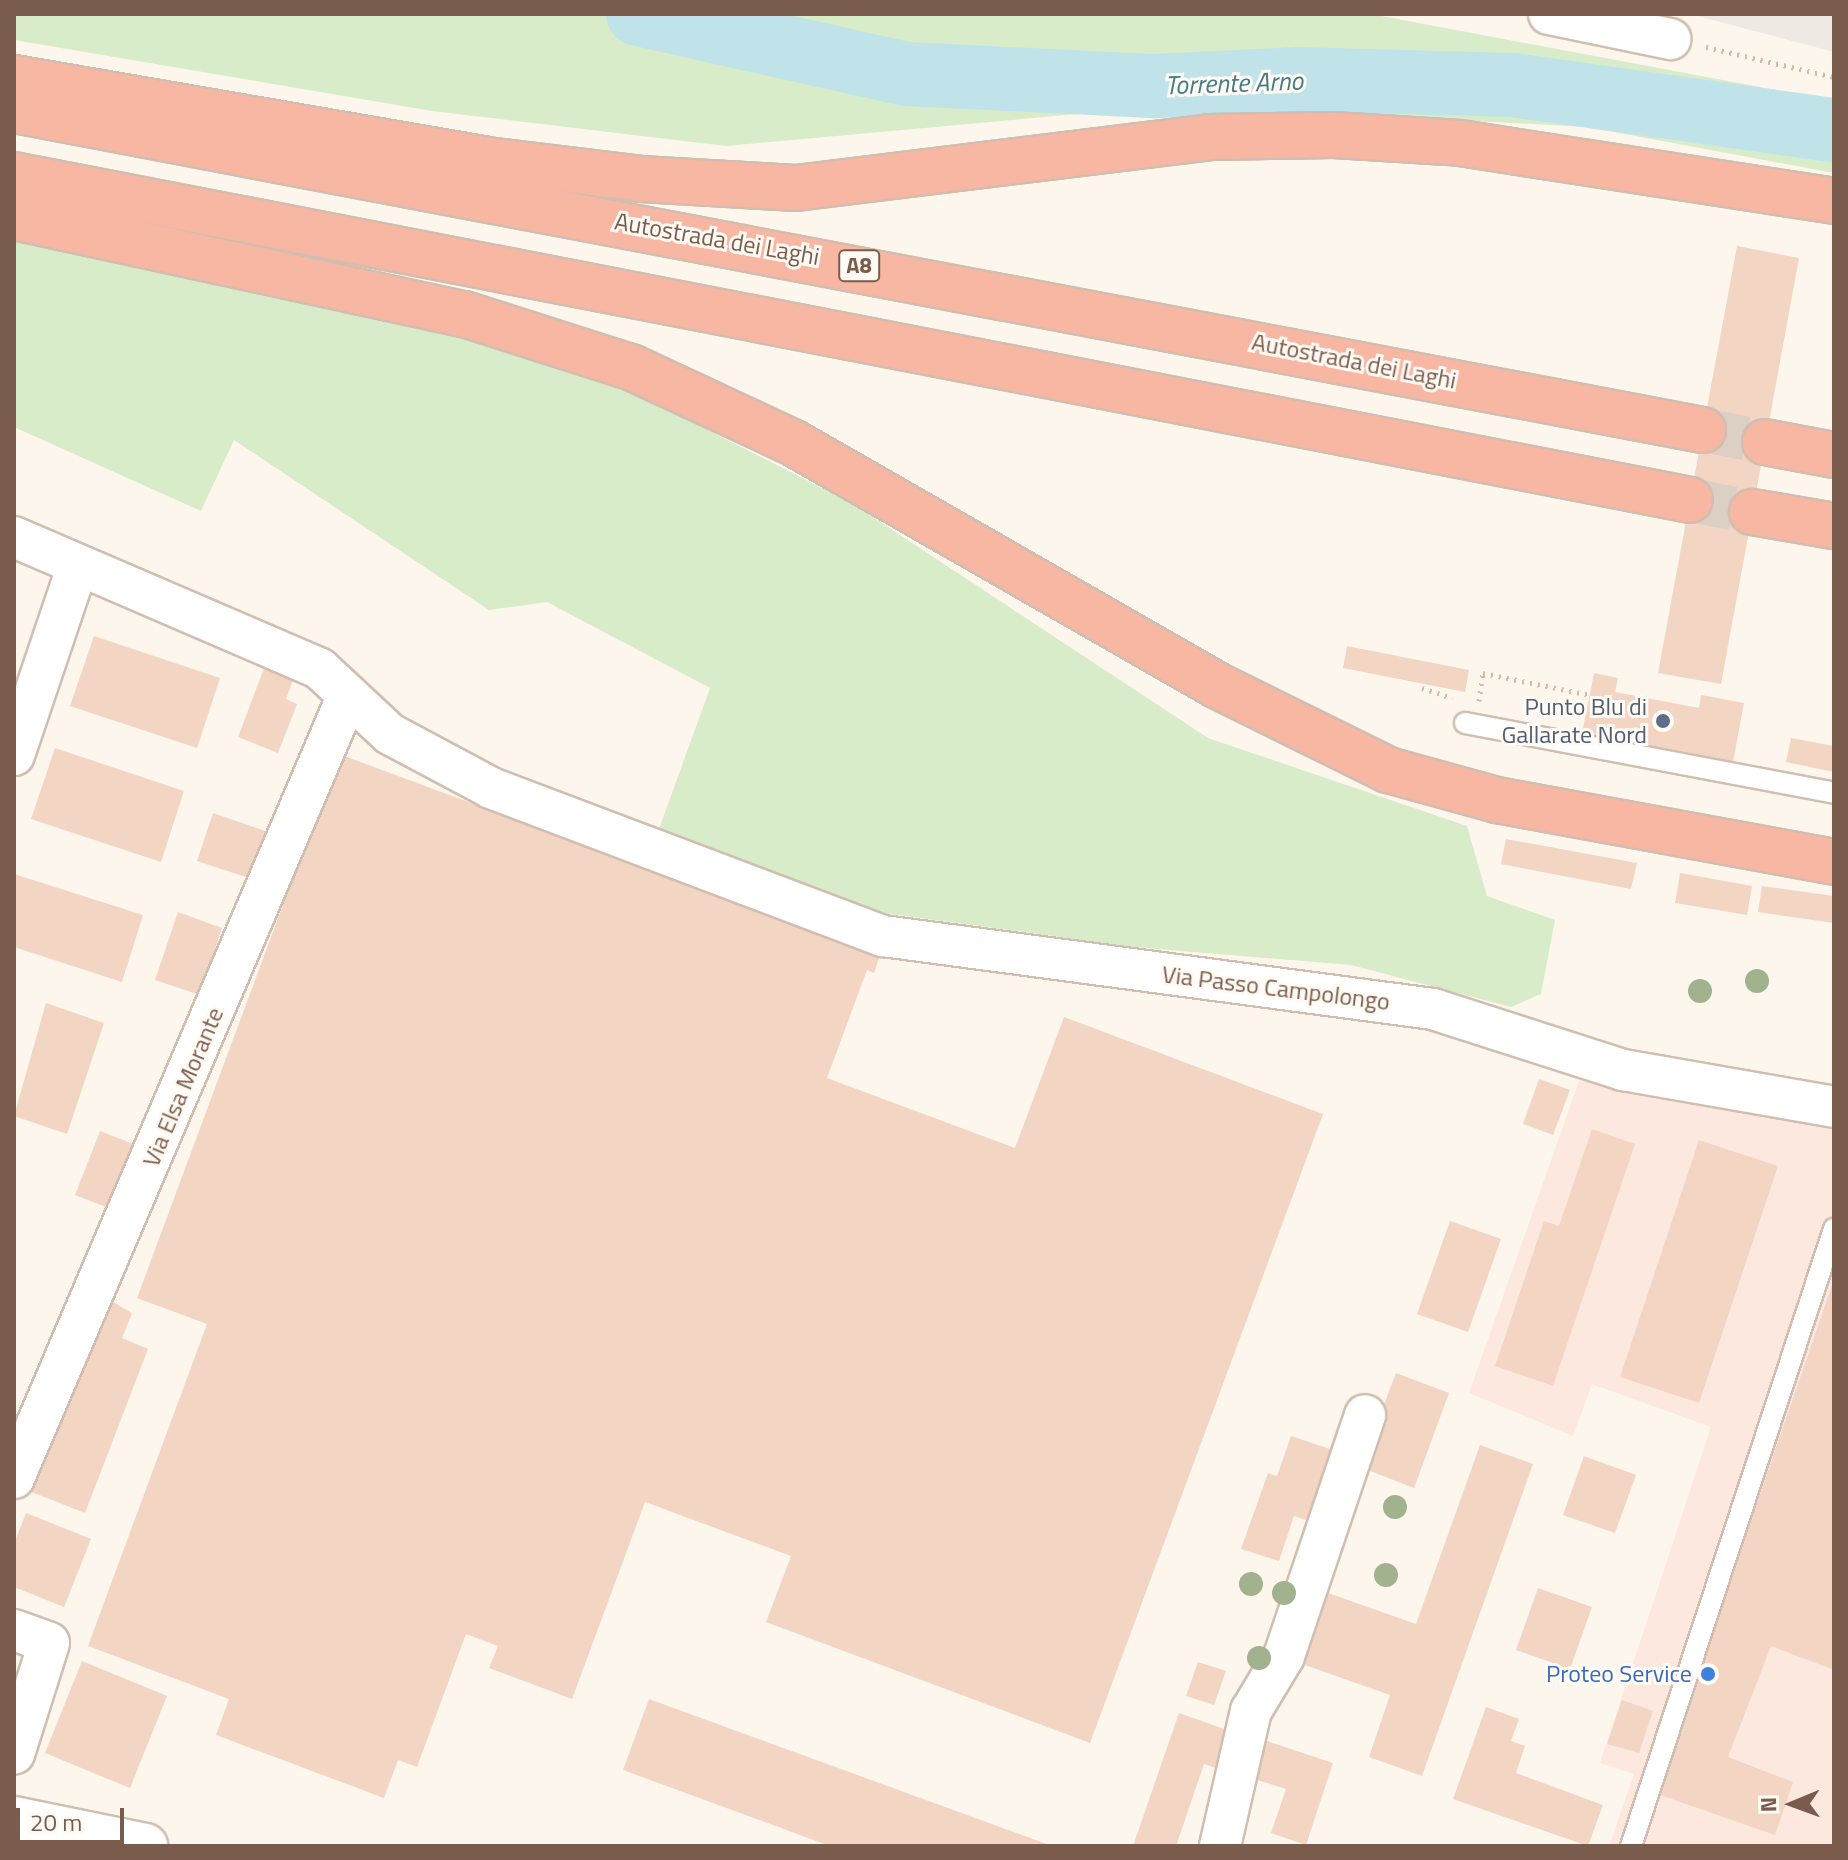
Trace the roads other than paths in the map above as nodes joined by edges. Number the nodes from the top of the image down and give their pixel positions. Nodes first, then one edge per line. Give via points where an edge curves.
1 (1549, 14) edge
2 (1670, 39) road end
3 (14, 78) edge
4 (14, 110) edge
5 (14, 175) edge
6 (1834, 201) edge
7 (14, 217) edge
8 (1703, 430) tunnel mouth
9 (1765, 442) tunnel mouth
10 (1834, 455) edge
11 (1690, 500) tunnel mouth
12 (1752, 512) tunnel mouth
13 (1834, 526) edge
14 (23, 545) edge
15 (77, 568) junction
16 (348, 695) junction
17 (1465, 723) dead end
18 (14, 755) edge
19 (1834, 793) edge
20 (1834, 862) edge
21 (1834, 1107) edge
22 (1834, 1229) edge
23 (1365, 1415) dead end
24 (14, 1478) edge
25 (14, 1630) edge
26 (14, 1754) edge
27 (14, 1819) edge
28 (145, 1846) edge
29 (1220, 1846) edge
30 (1631, 1846) edge

1 - 2 street
3 - 6 highway via 487,160 641,179 796,188 1209,137 1334,135 1460,143
4 - 8 highway, Autostrada dei Laghi / A8
5 - 11 highway
7 - 20 highway via 464,314 633,368 792,442 1216,685 1388,770 1497,800
9 - 10 highway
12 - 13 highway
14 - 15 street
15 - 16 street via 320,669
15 - 18 street
16 - 21 street, Via Passo Campolongo via 390,734 491,788 883,936 1433,1009 1623,1070
16 - 24 street, Via Elsa Morante
17 - 19 lane
22 - 30 lane
23 - 29 street via 1284,1656 1251,1711
25 - 26 street via 49,1643
27 - 28 main road

